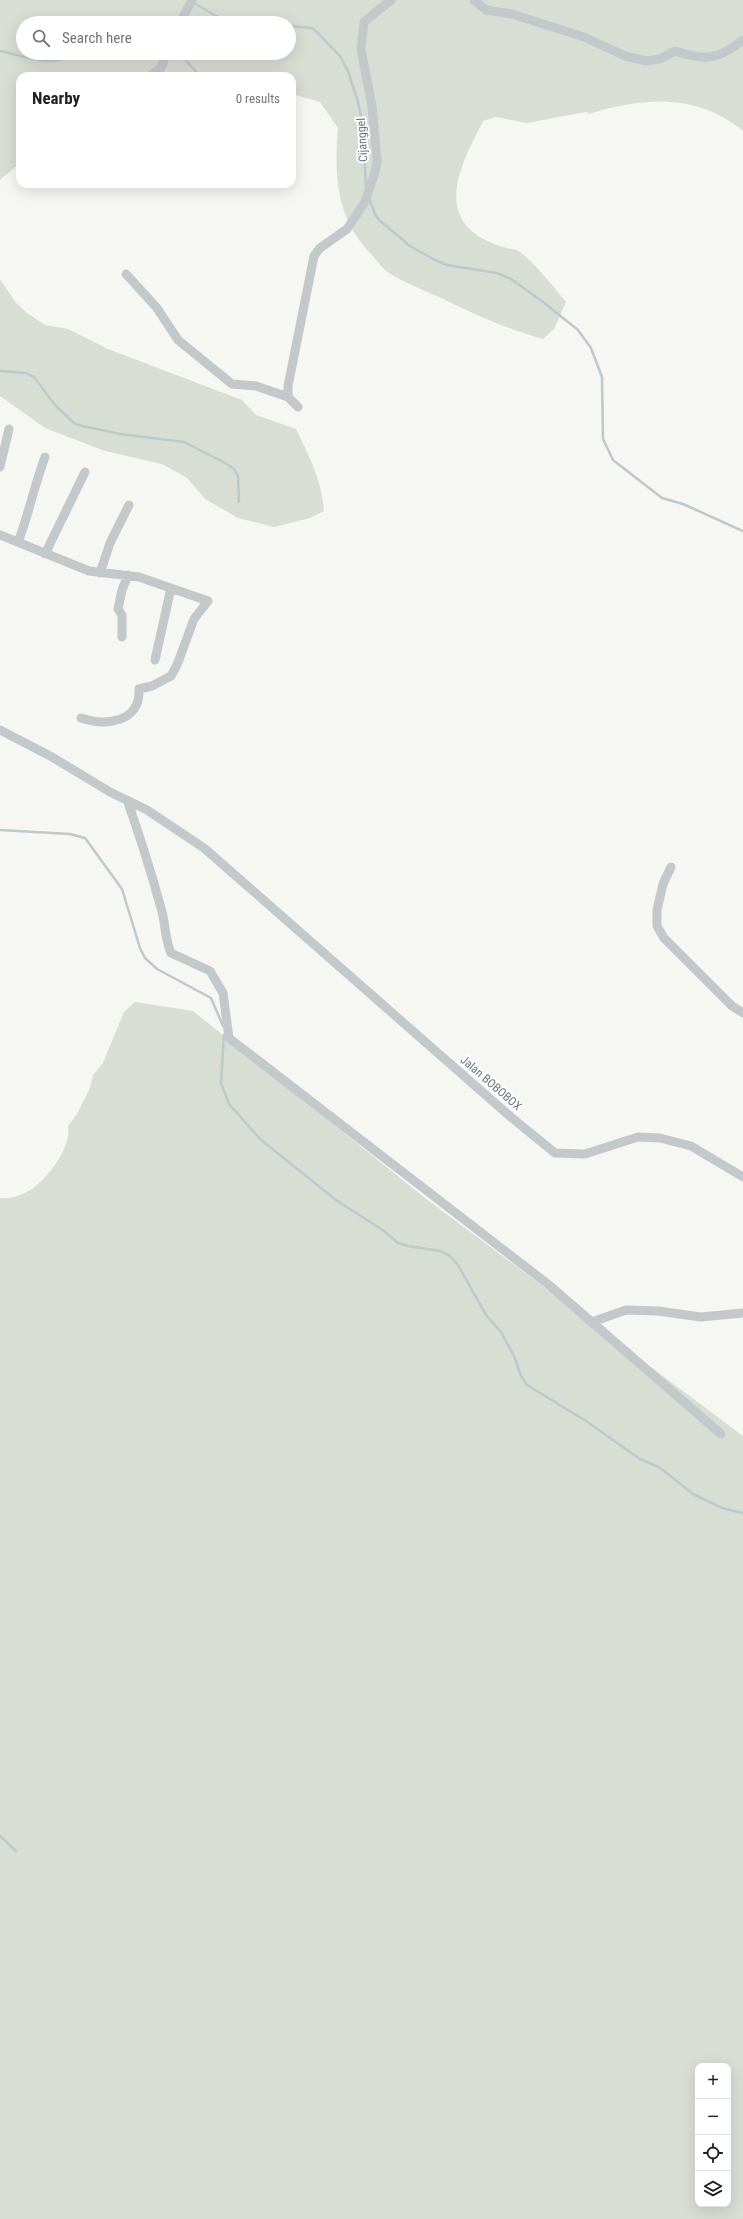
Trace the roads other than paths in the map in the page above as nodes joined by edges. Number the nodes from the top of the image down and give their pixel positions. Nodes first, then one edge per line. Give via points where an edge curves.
1 (192, 0) edge
2 (391, 0) edge
3 (474, 0) edge
4 (184, 16) edge
5 (743, 40) edge
6 (164, 60) edge
7 (156, 72) edge
8 (126, 274) dead end
9 (288, 397) junction
10 (298, 407) dead end
11 (9, 429) dead end
12 (45, 457) dead end
13 (0, 467) edge
14 (85, 472) dead end
15 (130, 505) dead end
16 (0, 535) edge
17 (18, 542) junction
18 (45, 554) junction
19 (100, 572) junction
20 (128, 575) junction
21 (171, 588) junction
22 (122, 637) dead end
23 (155, 660) dead end
24 (81, 718) dead end
25 (0, 730) edge
26 (127, 800) junction
27 (671, 867) dead end
28 (743, 1013) edge
29 (743, 1178) edge
30 (743, 1313) edge
31 (592, 1322) junction
32 (721, 1434) dead end

1 - 4 street
2 - 9 street, Cijanggel via 364,22 361,48 372,106 375,172 365,202 347,230 320,248 314,256 296,340
3 - 5 street via 486,10 512,14 577,35 625,56 646,62 660,59 675,51 708,59 728,52
6 - 7 street via 161,68
8 - 9 street via 157,308 178,340 232,384 256,386
9 - 10 street
11 - 13 street
12 - 17 street
14 - 18 street
15 - 19 street via 110,542
16 - 17 street
17 - 18 street
18 - 19 street
19 - 20 street
20 - 21 street
20 - 22 street via 118,609 122,614
21 - 23 street
21 - 24 street via 208,601 194,619 171,676 152,686 138,689 139,698 135,708 122,718 105,723
25 - 26 street, Jalan BOBOBOX via 52,756
26 - 29 street, Jalan BOBOBOX via 147,810 204,848 555,1153 585,1154 638,1137 660,1138 691,1146
26 - 31 street via 162,910 165,939 170,953 210,971 223,992 229,1038 549,1285
27 - 28 street via 660,898 657,926 664,938 732,1006
30 - 31 street via 701,1317 658,1310 626,1310
31 - 32 street

